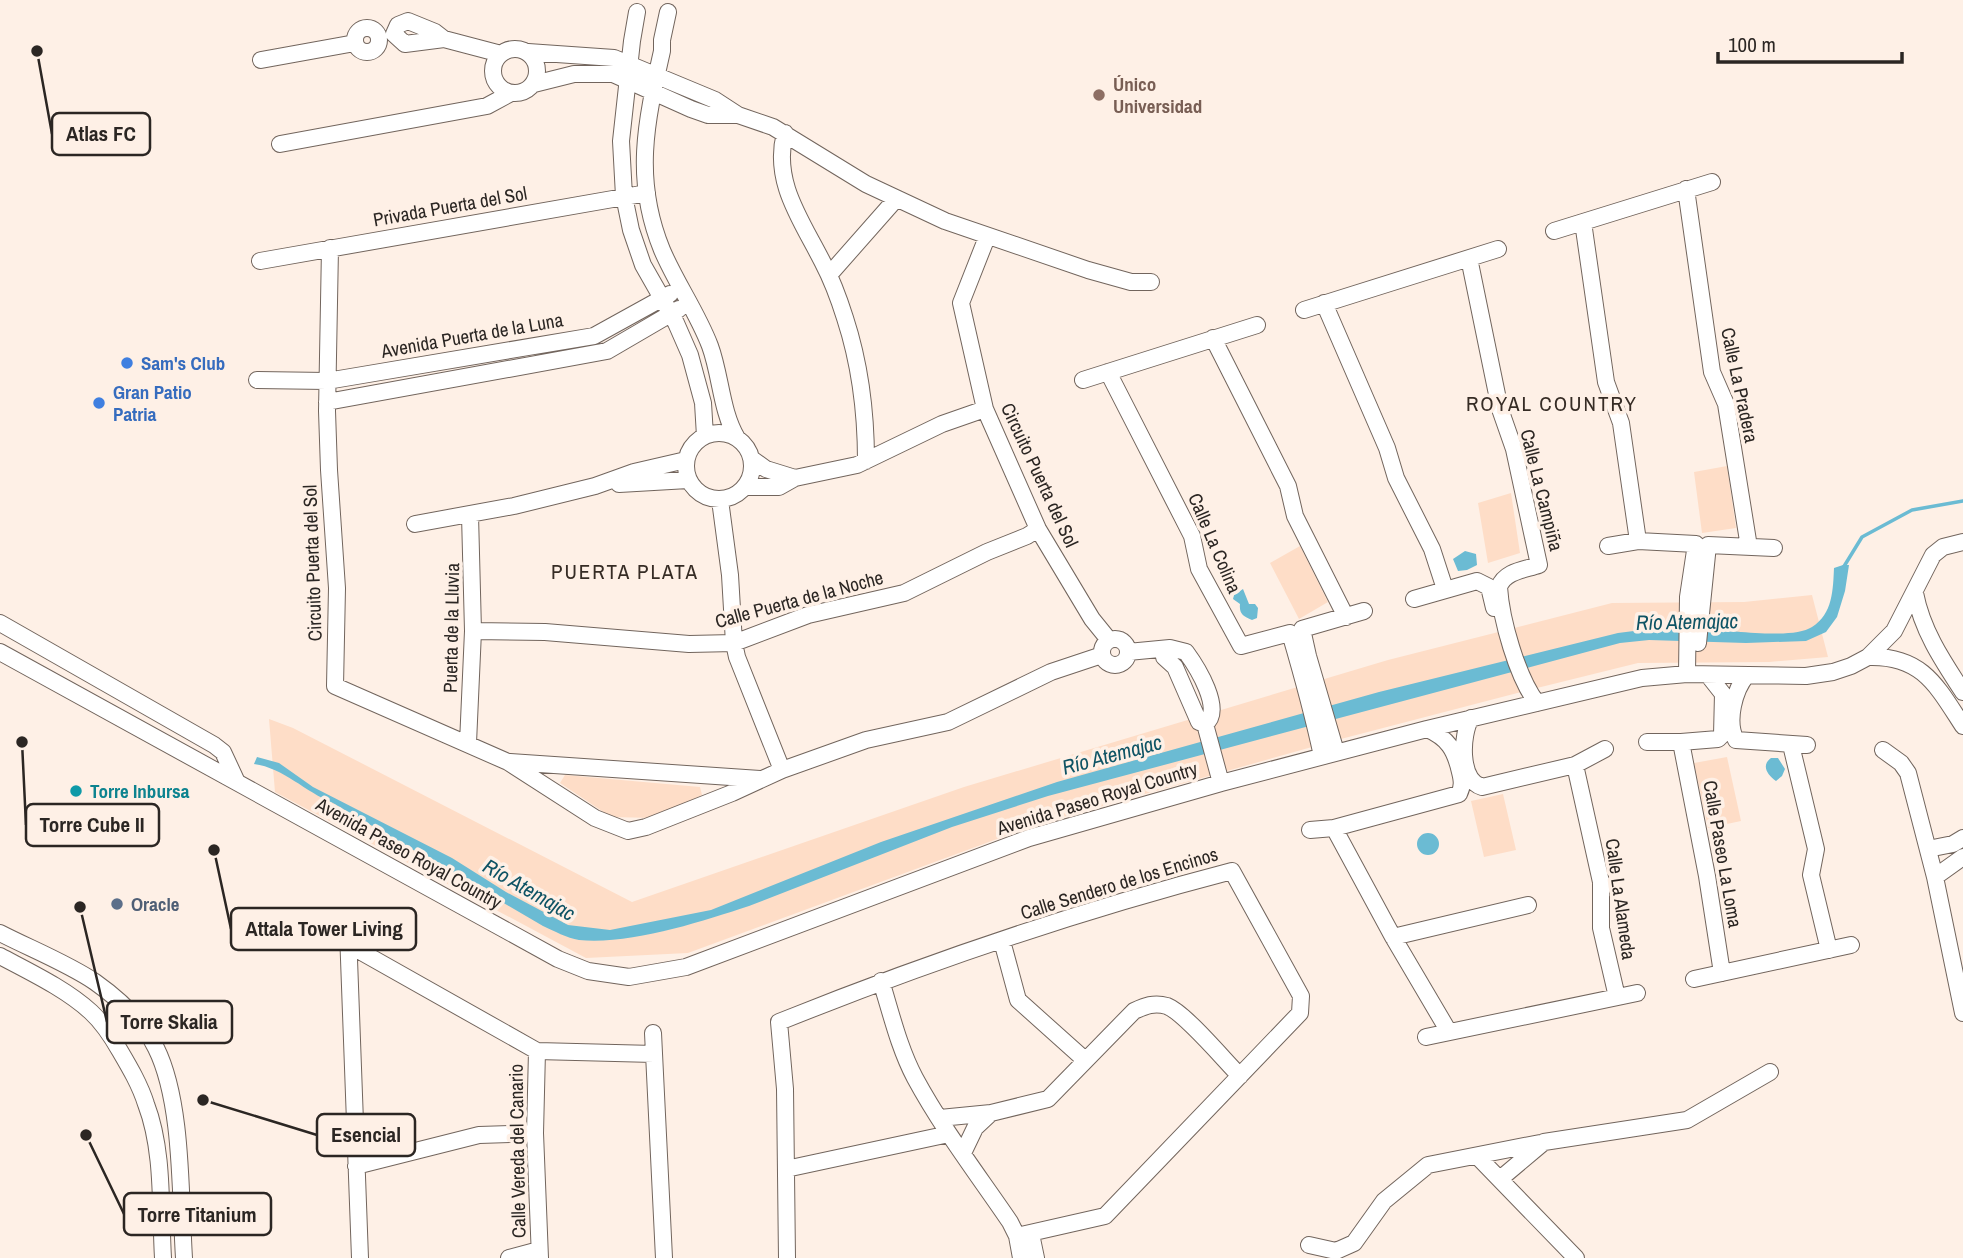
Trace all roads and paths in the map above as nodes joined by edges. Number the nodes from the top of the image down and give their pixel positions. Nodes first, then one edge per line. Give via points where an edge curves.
1 (635, 6) edge
2 (668, 6) edge
3 (528, 52) junction
4 (501, 54) junction
5 (261, 60) dead end
6 (629, 72) junction
7 (534, 84) junction
8 (655, 84) junction
9 (511, 93) junction
10 (785, 133) junction
11 (280, 144) dead end
12 (1712, 181) dead end
13 (1686, 189) junction
14 (647, 193) junction
15 (624, 196) junction
16 (896, 198) junction
17 (1583, 222) junction
18 (1555, 231) dead end
19 (987, 237) junction
20 (330, 248) junction
21 (1498, 249) dead end
22 (1469, 258) junction
23 (260, 261) dead end
24 (829, 275) junction
25 (1152, 282) dead end
26 (681, 287) junction
27 (662, 299) junction
28 (691, 302) junction
29 (1324, 303) junction
30 (1304, 310) dead end
31 (671, 314) junction
32 (1257, 325) dead end
33 (1213, 338) junction
34 (487, 354) junction
35 (491, 372) junction
36 (1108, 372) junction
37 (257, 380) dead end
38 (1083, 380) dead end
39 (327, 381) junction
40 (327, 402) junction
41 (985, 409) junction
42 (705, 436) junction
43 (737, 438) junction
44 (752, 459) junction
45 (686, 460) junction
46 (866, 461) junction
47 (795, 478) junction
48 (688, 480) junction
49 (595, 486) junction
50 (745, 487) junction
51 (720, 500) junction
52 (470, 515) junction
53 (415, 524) dead end
54 (1038, 529) junction
55 (1638, 541) junction
56 (1963, 542) edge
57 (1608, 546) dead end
58 (1749, 547) junction
59 (1774, 548) dead end
60 (1445, 589) junction
61 (1915, 593) junction
62 (1414, 599) dead end
63 (1364, 611) dead end
64 (1346, 617) junction
65 (1695, 619) junction
66 (0, 623) edge
67 (473, 631) junction
68 (24, 637) junction
69 (0, 640) edge
70 (734, 643) junction
71 (1507, 644) junction
72 (1106, 648) junction
73 (0, 652) edge
74 (1167, 653) junction
75 (1868, 657) junction
76 (1941, 660) junction
77 (1695, 669) junction
78 (1925, 673) junction
79 (1747, 676) junction
80 (1522, 685) junction
81 (1963, 692) edge
82 (1314, 695) junction
83 (1537, 703) junction
84 (95, 705) junction
85 (1515, 708) junction
86 (156, 712) junction
87 (1471, 718) junction
88 (1205, 724) junction
89 (1963, 726) edge
90 (1427, 729) junction
91 (1647, 741) dead end
92 (467, 743) junction
93 (1681, 743) junction
94 (1327, 747) junction
95 (1605, 749) dead end
96 (1883, 750) dead end
97 (508, 762) junction
98 (1576, 765) junction
99 (782, 770) junction
100 (1219, 776) junction
101 (763, 779) junction
102 (236, 780) junction
103 (1334, 828) junction
104 (1310, 831) dead end
105 (1928, 849) junction
106 (1959, 850) edge
107 (1935, 877) junction
108 (1528, 905) dead end
109 (343, 918) dead end
110 (0, 933) edge
111 (1393, 937) junction
112 (1002, 941) junction
113 (348, 945) junction
114 (1851, 945) dead end
115 (1829, 950) junction
116 (0, 956) edge
117 (1723, 973) junction
118 (1694, 979) dead end
119 (92, 980) junction
120 (881, 981) junction
121 (1637, 993) dead end
122 (1617, 998) junction
123 (77, 1002) junction
124 (1962, 1002) edge
125 (1450, 1032) junction
126 (653, 1033) dead end
127 (1426, 1037) dead end
128 (537, 1051) junction
129 (654, 1054) junction
130 (1085, 1060) junction
131 (1770, 1072) dead end
132 (1240, 1076) junction
133 (172, 1098) junction
134 (147, 1105) junction
135 (991, 1113) junction
136 (940, 1118) junction
137 (536, 1133) junction
138 (949, 1134) junction
139 (1544, 1142) junction
140 (962, 1153) junction
141 (1477, 1156) junction
142 (356, 1166) junction
143 (786, 1169) junction
144 (1500, 1179) junction
145 (1024, 1235) junction
146 (1309, 1245) dead end
147 (540, 1254) edge
148 (163, 1258) edge
149 (184, 1258) edge
150 (360, 1258) edge
151 (509, 1258) edge
152 (664, 1258) edge
153 (787, 1258) edge
154 (1021, 1258) edge
155 (1036, 1258) edge
156 (1576, 1258) edge

1 - 6 street
2 - 8 street via 668,40
3 - 4 street via 514,49
3 - 6 street via 614,58
3 - 7 street via 538,66
4 - 5 street via 444,39 408,20 386,36 364,28 355,43
4 - 9 street via 493,77
6 - 7 street via 585,74
6 - 8 street
6 - 15 street via 621,155
7 - 9 street
8 - 10 street via 708,115 738,115
8 - 14 street via 646,124
9 - 11 street via 487,106
10 - 16 street via 844,172
10 - 24 street via 781,160 790,202
12 - 13 street
13 - 17 street
13 - 58 street, Calle La Pradera via 1712,372 1726,404
14 - 15 street, Privada Puerta del Sol
14 - 26 street via 662,249
15 - 20 street, Privada Puerta del Sol
15 - 27 street via 636,248
16 - 19 street
16 - 24 street
17 - 18 street
17 - 55 street via 1607,390 1621,422
19 - 25 street via 1131,282
19 - 41 street, Circuito Puerta del Sol via 961,303
20 - 23 street, Privada Puerta del Sol
20 - 39 street, Circuito Puerta del Sol
21 - 22 street
22 - 29 street
22 - 71 street, Calle La Campiña via 1539,565 1502,579 1499,587
24 - 46 street via 859,373
26 - 27 street, Avenida Puerta de la Luna
26 - 28 street
27 - 31 street
27 - 34 street, Avenida Puerta de la Luna via 594,336
28 - 31 street, Avenida Puerta de la Luna
28 - 43 street via 714,355 729,426
29 - 30 street
29 - 60 street via 1396,478 1432,549
31 - 35 street, Avenida Puerta de la Luna via 607,351
31 - 42 street via 695,371
32 - 33 street
33 - 36 street
33 - 64 street via 1289,486 1295,516
34 - 35 street
34 - 39 street, Avenida Puerta de la Luna
35 - 40 street, Avenida Puerta de la Luna
36 - 38 street
36 - 82 street, Calle La Colina via 1192,536 1199,569 1241,646 1290,632 1304,687
37 - 39 street, Avenida Puerta de la Luna
39 - 40 street, Circuito Puerta del Sol
40 - 92 street, Circuito Puerta del Sol via 337,588 335,686
41 - 46 street
41 - 54 street, Circuito Puerta del Sol
42 - 43 street
42 - 45 street via 689,450
43 - 44 street
44 - 47 street
44 - 50 street
45 - 48 street
45 - 49 street
46 - 47 street
47 - 50 street via 779,487
48 - 49 street
48 - 51 street via 701,495
49 - 52 street
50 - 51 street
51 - 70 street
52 - 53 street
52 - 67 street, Puerta de la Lluvia
54 - 70 street, Calle Puerta de la Noche via 904,593 808,615
54 - 72 street, Circuito Puerta del Sol
55 - 57 street
55 - 65 street via 1696,544 1688,597
56 - 61 street, Avenida Paseo Royal Country via 1933,555
58 - 59 street
58 - 65 street via 1708,545
60 - 62 street, Calle La Campiña
60 - 71 street, Calle La Campiña via 1477,581 1489,587
61 - 75 street, Avenida Paseo Royal Country via 1894,631
61 - 76 street
63 - 64 street, Calle La Colina
64 - 82 street, Calle La Colina via 1302,629
65 - 77 street
66 - 68 street
67 - 70 street, Calle Puerta de la Noche
67 - 92 street, Puerta de la Lluvia
68 - 69 street via 15,645
68 - 86 street
70 - 99 street
71 - 80 street, Calle La Campiña
72 - 74 street via 1107,662 1115,665 1125,660 1128,652
72 - 99 street, Circuito Puerta del Sol via 948,722 866,740
73 - 84 street, Avenida Paseo Royal Country
74 - 88 street via 1191,716
74 - 88 street via 1186,652 1199,672 1213,711
75 - 78 street via 1892,658
75 - 79 street, Avenida Paseo Royal Country via 1833,672
76 - 78 street
76 - 81 street
77 - 79 street, Avenida Paseo Royal Country
77 - 83 street, Avenida Paseo Royal Country
77 - 93 street via 1723,694 1724,732 1718,739
78 - 89 street
79 - 115 street via 1734,696 1736,740 1799,745 1815,849 1811,875
80 - 83 street, Calle La Campiña
80 - 85 street, Calle La Campiña
82 - 94 street, Calle La Colina
83 - 85 street, Avenida Paseo Royal Country
84 - 86 street via 114,705 142,720
84 - 102 street, Avenida Paseo Royal Country
85 - 87 street, Avenida Paseo Royal Country
86 - 102 street via 223,752
87 - 90 street, Avenida Paseo Royal Country
87 - 98 street via 1463,746 1470,777 1477,786
88 - 100 street
90 - 94 street, Avenida Paseo Royal Country
90 - 103 street via 1445,739 1456,753 1462,785 1459,794
91 - 93 street
92 - 97 street, Circuito Puerta del Sol
93 - 117 street, Calle Paseo La Loma
94 - 100 street, Avenida Paseo Royal Country
95 - 98 street
96 - 105 street via 1908,773
97 - 101 street, Circuito Puerta del Sol
97 - 101 street, Circuito Puerta del Sol via 595,818 628,831
98 - 122 street, Calle La Alameda via 1601,882 1601,928
99 - 101 street, Circuito Puerta del Sol
100 - 102 street, Avenida Paseo Royal Country via 1029,838 686,967 629,977 587,971 558,959
103 - 104 street
103 - 111 street
105 - 106 street
105 - 107 street
106 - 107 street
107 - 124 street
108 - 111 street
109 - 113 street
110 - 119 street
111 - 125 street
112 - 120 street, Calle Sendero de los Encinos
112 - 130 street via 1018,1000
112 - 132 street, Calle Sendero de los Encinos via 1232,871 1301,996 1300,1013
113 - 128 street
113 - 142 street
114 - 115 street
115 - 117 street
116 - 123 street
117 - 118 street
119 - 123 street
119 - 133 street via 148,1033
120 - 136 street via 906,1059
120 - 143 street, Calle Sendero de los Encinos via 779,1022
121 - 122 street
122 - 125 street
123 - 134 street via 104,1026
125 - 127 street
126 - 129 street
128 - 129 street
128 - 137 street, Calle Vereda del Canario
129 - 152 street
130 - 132 street via 1134,1011 1151,1004 1168,1007
130 - 135 street via 1048,1099
131 - 139 street via 1687,1120
132 - 145 street, Calle Sendero de los Encinos via 1105,1216
133 - 134 street
133 - 149 street
134 - 148 street via 156,1148
135 - 136 street
135 - 140 street via 975,1128
136 - 138 street
137 - 142 street via 479,1135
137 - 147 street, Calle Vereda del Canario
138 - 140 street
138 - 143 street
139 - 141 street
139 - 144 street
140 - 145 street
141 - 144 street
141 - 146 street via 1428,1164 1384,1200 1354,1243 1336,1251
142 - 150 street
143 - 153 street, Calle Sendero de los Encinos
144 - 156 street
145 - 154 street
145 - 155 street
147 - 151 street

